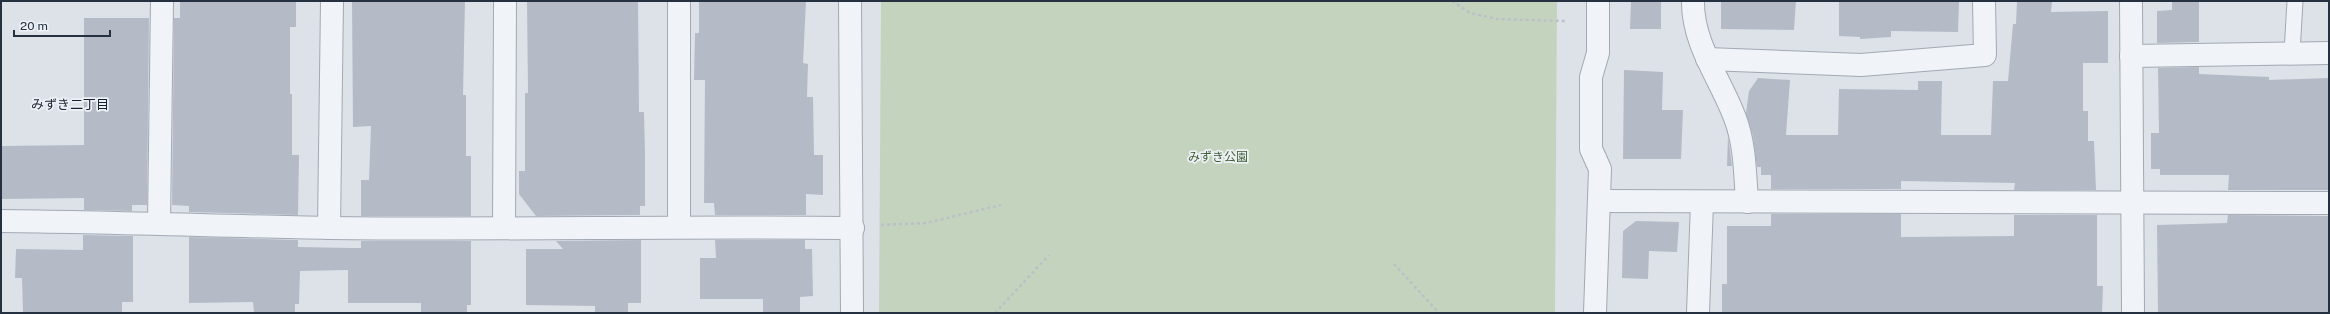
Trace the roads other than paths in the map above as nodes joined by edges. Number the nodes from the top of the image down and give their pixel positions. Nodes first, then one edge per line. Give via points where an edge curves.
1 (162, 1) edge
2 (332, 1) edge
3 (505, 1) edge
4 (680, 1) edge
5 (850, 1) edge
6 (1598, 1) edge
7 (1693, 1) edge
8 (1984, 1) edge
9 (2131, 1) edge
10 (2295, 1) edge
11 (2292, 53) junction
12 (2329, 53) edge
13 (2131, 56) junction
14 (1707, 59) junction
15 (1600, 201) junction
16 (1747, 202) junction
17 (2132, 202) junction
18 (2329, 202) edge
19 (1702, 203) junction
20 (1, 221) edge
21 (159, 222) junction
22 (679, 226) junction
23 (330, 228) junction
24 (504, 228) junction
25 (853, 228) junction
26 (852, 313) edge
27 (1595, 313) edge
28 (1698, 313) edge
29 (2133, 313) edge

1 - 21 street
2 - 23 street
3 - 24 street
4 - 22 street
5 - 25 street
6 - 15 street via 1598,53 1591,78 1591,149 1600,169
7 - 14 street via 1697,30
8 - 14 street via 1985,56 1861,65
9 - 13 street
10 - 11 lane
11 - 12 street
11 - 13 street
13 - 17 street
14 - 16 street via 1735,116 1742,138
15 - 19 street
15 - 27 street
16 - 17 street
16 - 19 street
17 - 18 street
17 - 29 street
19 - 28 street
20 - 21 street
21 - 23 street
22 - 24 street
22 - 25 street
23 - 24 street
25 - 26 street

